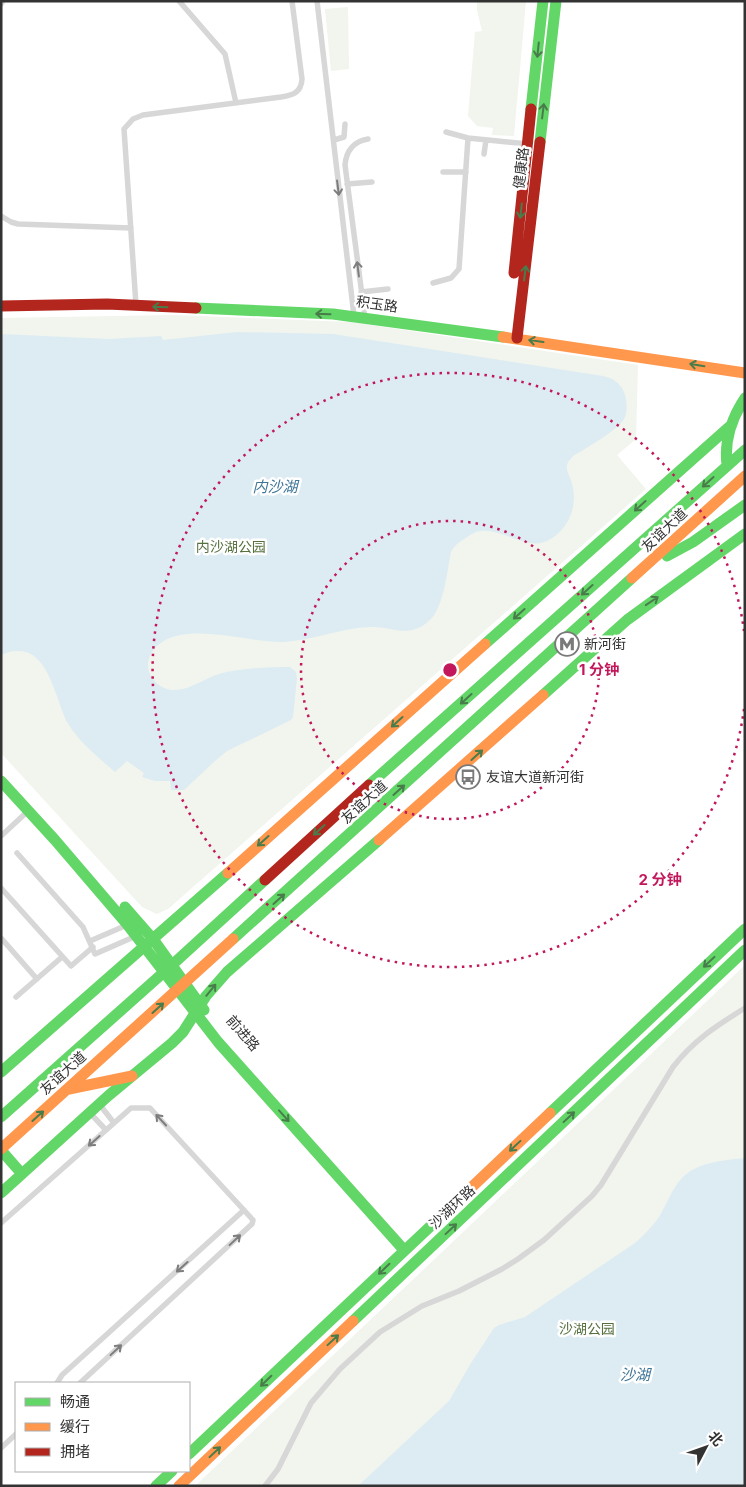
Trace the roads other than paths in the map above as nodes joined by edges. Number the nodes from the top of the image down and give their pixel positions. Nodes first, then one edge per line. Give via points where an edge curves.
1 (179, 1) edge
2 (292, 1) edge
3 (317, 1) edge
4 (542, 1) edge
5 (556, 1) edge
6 (236, 103) junction
7 (345, 124) dead end
8 (446, 132) dead end
9 (368, 138) dead end
10 (468, 138) junction
11 (334, 140) junction
12 (486, 140) junction
13 (528, 144) junction
14 (484, 154) dead end
15 (443, 172) dead end
16 (466, 172) junction
17 (372, 182) dead end
18 (347, 184) junction
19 (1, 216) edge
20 (131, 228) junction
21 (433, 283) dead end
22 (388, 289) dead end
23 (361, 292) junction
24 (1, 306) edge
25 (136, 306) junction
26 (359, 317) junction
27 (512, 338) junction
28 (745, 373) edge
29 (745, 398) edge
30 (729, 427) junction
31 (745, 450) edge
32 (727, 465) junction
33 (745, 476) edge
34 (745, 505) edge
35 (745, 534) edge
36 (644, 568) junction
37 (1, 781) edge
38 (28, 812) junction
39 (1, 836) edge
40 (55, 840) junction
41 (17, 853) dead end
42 (1, 888) edge
43 (127, 925) junction
44 (745, 929) edge
45 (136, 936) junction
46 (1, 938) edge
47 (153, 939) junction
48 (91, 944) junction
49 (144, 947) junction
50 (745, 950) edge
51 (62, 956) junction
52 (168, 969) junction
53 (37, 978) junction
54 (181, 987) junction
55 (16, 997) dead end
56 (745, 1008) edge
57 (197, 1009) junction
58 (2, 1071) edge
59 (132, 1076) junction
60 (68, 1089) junction
61 (95, 1109) junction
62 (1, 1117) edge
63 (114, 1123) junction
64 (106, 1130) junction
65 (1, 1150) edge
66 (22, 1174) junction
67 (1, 1193) edge
68 (244, 1210) junction
69 (1, 1223) edge
70 (407, 1247) junction
71 (58, 1382) edge
72 (81, 1382) edge
73 (15, 1435) edge
74 (1, 1448) edge
75 (190, 1453) edge
76 (171, 1472) edge
77 (156, 1486) edge
78 (180, 1486) edge
79 (265, 1486) edge

1 - 6 lane via 225,54
2 - 6 lane via 301,88 293,95
3 - 11 lane
4 -> 13 main road, 健康路
27 -> 5 main road, 健康路
6 - 20 lane via 143,115 128,123 124,133
7 - 11 lane via 344,137
8 - 10 lane
9 - 18 lane via 355,144 348,153 345,165
10 - 12 lane
10 - 16 lane
11 -> 26 lane
12 - 13 lane
12 - 14 lane
13 -> 27 main road, 健康路
15 - 16 lane
16 - 21 lane via 459,269 447,281
17 - 18 lane
23 -> 18 lane
19 - 20 lane via 18,224
20 - 25 lane
22 - 23 lane
23 - 26 lane
24 - 25 main road, 积玉路
26 -> 25 main road, 积玉路
26 - 27 main road, 积玉路
28 -> 27 main road, 积玉路
29 - 30 main road
30 - 32 main road via 725,450
30 -> 47 main road
31 - 32 main road, 友谊大道
32 -> 52 main road, 友谊大道
33 - 36 main road, 友谊大道
34 - 36 main road via 693,542
57 -> 35 main road via 228,972 627,620
54 -> 36 main road, 友谊大道
37 - 38 main road, 前进路
38 - 39 lane
38 - 40 main road, 前进路
40 - 43 main road, 前进路
40 - 47 main road, 前进路 via 100,880
41 - 48 lane via 83,927
42 - 51 lane
43 - 45 main road, 前进路
43 - 48 lane
44 -> 70 main road, 沙湖环路
45 - 48 lane via 95,954
45 - 49 main road, 前进路
46 - 53 lane
47 - 49 main road
47 - 52 main road, 前进路
48 - 51 lane via 71,966
49 - 52 main road, 前进路
49 - 58 main road
78 -> 50 main road, 沙湖环路
51 - 53 lane
52 - 54 main road, 前进路
52 - 62 main road, 友谊大道
53 - 55 lane
54 - 57 main road, 前进路
60 -> 54 main road, 友谊大道
56 - 79 lane via 718,1024 683,1054 601,1185 544,1240 502,1269 408,1313 354,1355 311,1403 278,1469
57 - 59 main road via 183,1032
57 - 70 main road, 前进路 via 216,1026
59 - 60 main road
59 - 61 main road
65 -> 60 main road, 友谊大道
61 - 63 lane
61 - 64 lane
61 - 66 main road
63 - 64 lane
68 -> 63 lane via 150,1108 131,1108
64 -> 69 lane
65 - 66 main road
66 - 67 main road
68 -> 71 lane
72 -> 68 lane via 252,1224
70 -> 75 main road, 沙湖环路
73 - 74 lane
76 - 77 main road

